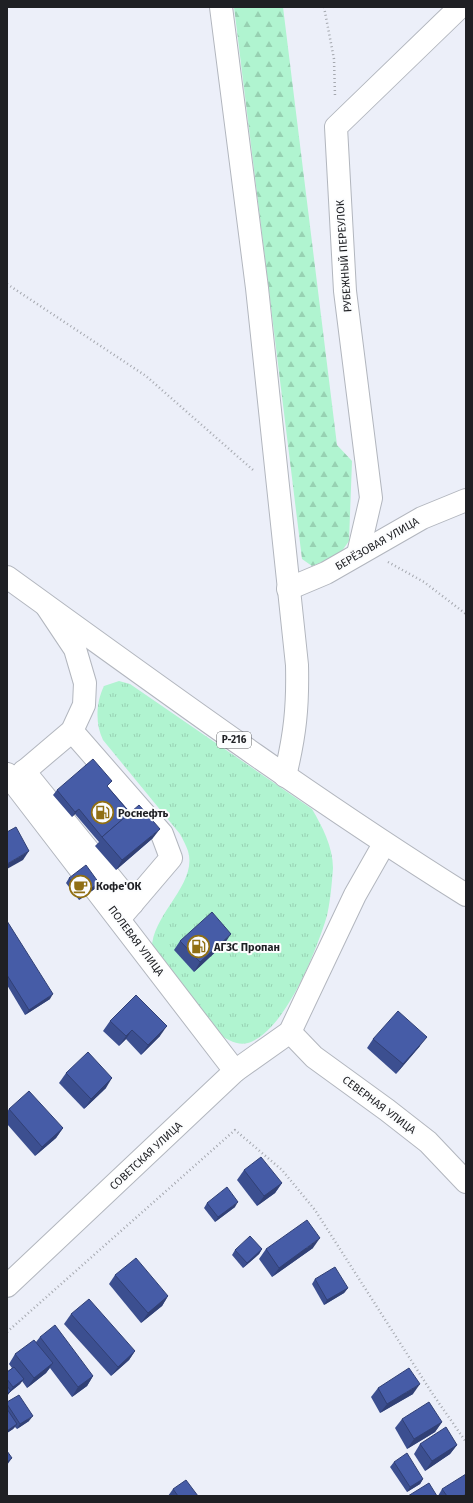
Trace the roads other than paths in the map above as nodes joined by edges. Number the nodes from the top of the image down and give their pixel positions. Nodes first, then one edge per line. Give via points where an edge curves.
1 (220, 7) edge
2 (460, 7) edge
3 (466, 500) edge
4 (358, 554) junction
5 (7, 577) edge
6 (288, 589) junction
7 (45, 604) junction
8 (72, 731) junction
9 (15, 775) edge
10 (285, 776) junction
11 (133, 800) junction
12 (116, 814) edge
13 (100, 828) edge
14 (83, 843) junction
15 (384, 844) junction
16 (466, 895) edge
17 (126, 911) junction
18 (290, 1032) junction
19 (235, 1071) junction
20 (466, 1182) edge
21 (7, 1286) edge

1 - 6 main road via 257,288
2 - 4 main road, РУБЕЖНЫЙ ПЕРЕУЛОК via 336,127 345,291 371,498
3 - 4 main road, БЕРЁЗОВАЯ УЛИЦА via 422,518
4 - 6 main road, БЕРЁЗОВАЯ УЛИЦА via 326,573
5 - 7 main road, Р-216
6 - 10 main road via 298,702 294,739
7 - 8 main road via 75,649 85,683 84,706
7 - 10 main road, Р-216
8 - 9 main road
8 - 11 main road
9 - 14 main road
9 - 17 main road, ПОЛЕВАЯ УЛИЦА
10 - 15 main road, Р-216
11 - 12 main road
11 - 17 main road via 162,834 171,858
13 - 14 main road
14 - 17 main road
15 - 16 main road, Р-216
15 - 18 main road via 355,895
17 - 19 main road, ПОЛЕВАЯ УЛИЦА
18 - 19 main road, СОВЕТСКАЯ УЛИЦА
18 - 20 main road, СЕВЕРНАЯ УЛИЦА via 314,1057 428,1142
19 - 21 main road, СОВЕТСКАЯ УЛИЦА

